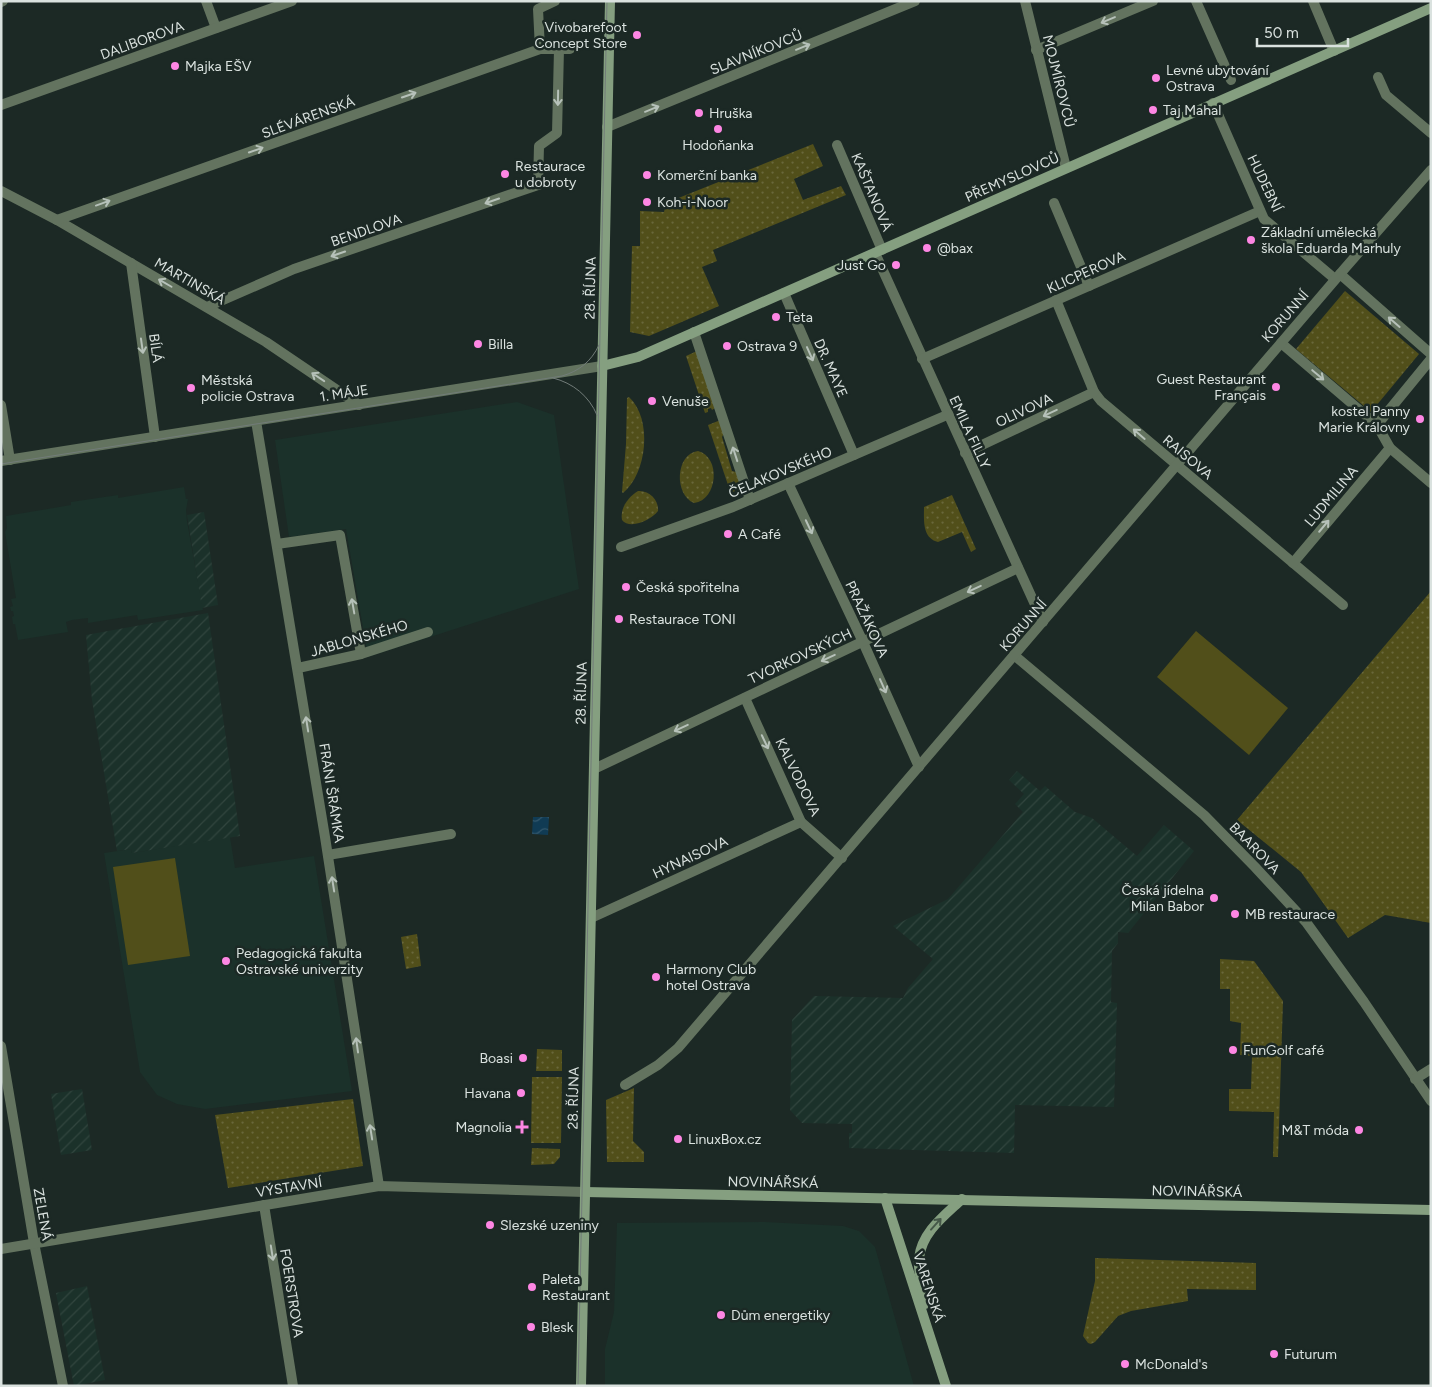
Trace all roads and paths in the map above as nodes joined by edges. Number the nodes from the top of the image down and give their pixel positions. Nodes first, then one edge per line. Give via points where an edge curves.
1 (206, 1) edge
2 (292, 1) edge
3 (555, 1) edge
4 (610, 1) edge
5 (1025, 1) edge
6 (1153, 1) edge
7 (1196, 1) edge
8 (1312, 1) edge
9 (909, 2) edge
10 (1431, 8) edge
11 (216, 28) junction
12 (540, 49) junction
13 (1036, 50) junction
14 (1334, 51) junction
15 (1378, 77) dead end
16 (1231, 80) dead end
17 (1214, 103) junction
18 (1, 106) edge
19 (607, 127) junction
20 (1431, 133) edge
21 (838, 144) dead end
22 (1066, 168) junction
23 (1431, 170) edge
24 (538, 184) joint
25 (1, 191) edge
26 (1054, 203) dead end
27 (1260, 211) junction
28 (57, 220) junction
29 (878, 251) junction
30 (131, 263) junction
31 (1338, 277) junction
32 (1089, 286) junction
33 (784, 293) junction
34 (1056, 300) junction
35 (206, 307) junction
36 (694, 332) junction
37 (1281, 343) junction
38 (1431, 354) edge
39 (922, 359) junction
40 (1431, 359) edge
41 (602, 366) junction
42 (1094, 392) junction
43 (1, 405) edge
44 (359, 405) junction
45 (947, 415) junction
46 (256, 421) junction
47 (1377, 425) junction
48 (155, 437) junction
49 (1390, 448) junction
50 (965, 453) junction
51 (854, 455) junction
52 (6, 461) edge
53 (1176, 465) junction
54 (788, 483) junction
55 (1431, 483) edge
56 (750, 500) junction
57 (277, 544) junction
58 (621, 547) dead end
59 (1293, 563) junction
60 (1018, 568) junction
61 (1343, 605) dead end
62 (1042, 622) junction
63 (428, 632) dead end
64 (863, 642) junction
65 (361, 654) junction
66 (1014, 655) junction
67 (298, 668) junction
68 (745, 698) junction
69 (919, 767) junction
70 (594, 769) junction
71 (801, 822) junction
72 (451, 834) dead end
73 (328, 856) junction
74 (842, 858) junction
75 (590, 918) junction
76 (1, 1046) edge
77 (1431, 1070) edge
78 (1415, 1079) junction
79 (625, 1085) dead end
80 (1431, 1102) edge
81 (379, 1186) junction
82 (585, 1192) junction
83 (885, 1198) junction
84 (962, 1199) junction
85 (264, 1205) junction
86 (1431, 1210) edge
87 (34, 1243) junction
88 (1, 1248) edge
89 (931, 1337) junction
90 (62, 1386) edge
91 (292, 1386) edge
92 (581, 1386) edge
93 (946, 1386) edge

1 - 11 street
2 - 11 street, DALIBOROVA
3 - 12 street via 538,10
4 - 19 street, 28. ŘÍJNA
5 - 13 street, MOJMÍROVCŮ
6 -> 13 street
7 - 16 street
8 - 14 street
19 -> 9 street, SLAVNÍKOVCŮ
10 - 14 street, PŘEMYSLOVCŮ
11 - 18 street, DALIBOROVA
12 -> 24 street, SLÉVÁRENSKÁ via 565,49 557,134 539,146
28 -> 12 street, SLÉVÁRENSKÁ
13 - 22 street, MOJMÍROVCŮ
14 - 17 street, PŘEMYSLOVCŮ
15 - 20 street via 1386,95
17 - 22 street, PŘEMYSLOVCŮ
17 - 27 street, HUDEBNÍ
19 - 41 street, 28. ŘÍJNA
21 - 29 street, KAŠTANOVÁ
22 - 29 street, PŘEMYSLOVCŮ
23 - 31 street, KORUNNÍ
24 -> 35 street, BENDLOVA via 294,269
25 - 28 street, MARTINSKÁ
26 - 32 street
27 - 31 street, HUDEBNÍ via 1264,219
27 - 32 street, KLICPEROVA
28 - 30 street, MARTINSKÁ
29 - 33 street, PŘEMYSLOVCŮ
29 - 39 street, EMILA FILLY
35 -> 30 street, MARTINSKÁ
30 -> 48 street, BÍLÁ
31 - 37 street, KORUNNÍ
38 -> 31 street, HUDEBNÍ
32 - 34 street, KLICPEROVA
33 - 36 street, PŘEMYSLOVCŮ
33 -> 51 street, DR. MAYE
34 - 39 street, KLICPEROVA
34 - 42 street, RAISOVA
44 -> 35 street, MARTINSKÁ via 266,342
36 - 41 street, PŘEMYSLOVCŮ via 638,358
56 -> 36 street
37 -> 47 street
37 - 53 street, KORUNNÍ
39 - 45 street, EMILA FILLY
40 - 47 street
41 - 44 street, 1. MÁJE
41 - 70 street, 28. ŘÍJNA
42 -> 50 street, OLIVOVA
53 -> 42 street, RAISOVA via 1101,402
43 - 52 street
44 - 46 street, 1. MÁJE
45 - 50 street, EMILA FILLY
45 - 51 street, ČELAKOVSKÉHO
46 - 48 street, 1. MÁJE
46 - 57 street, FRÁNI ŠRÁMKA
47 - 49 street
48 - 52 street, 1. MÁJE
49 - 55 street
59 -> 49 street, LUDMILINA
50 - 60 street, EMILA FILLY
51 - 54 street, ČELAKOVSKÉHO
53 - 59 street, RAISOVA
53 - 62 street, KORUNNÍ
54 - 56 street, ČELAKOVSKÉHO
54 -> 64 street, PRAŽÁKOVA
56 - 58 street, ČELAKOVSKÉHO
65 -> 57 street via 340,535
57 - 67 street, FRÁNI ŠRÁMKA
59 - 61 street, RAISOVA
60 - 62 street, EMILA FILLY
60 -> 64 street, TVORKOVSKÝCH
62 - 66 street, KORUNNÍ
63 - 65 street, JABLONSKÉHO
64 -> 68 street, TVORKOVSKÝCH
64 -> 69 street, PRAŽÁKOVA
65 - 67 street, JABLONSKÉHO
66 - 69 street, KORUNNÍ
66 - 78 street, BAAROVA via 1204,815 1255,867 1306,922
73 -> 67 street, FRÁNI ŠRÁMKA
68 -> 70 street, TVORKOVSKÝCH
68 -> 71 street, KALVODOVA
69 - 74 street, KORUNNÍ
70 - 75 street, 28. ŘÍJNA
71 - 74 street, KALVODOVA
71 - 75 street, HYNAISOVA
72 - 73 street
81 -> 73 street, FRÁNI ŠRÁMKA
74 - 79 street, KORUNNÍ via 678,1048
75 - 82 street, 28. ŘÍJNA
76 - 87 street, ZELENÁ
77 - 78 street
78 - 80 street, BAAROVA
81 - 82 street, VÝSTAVNÍ
81 - 85 street, VÝSTAVNÍ
82 - 83 street, NOVINÁŘSKÁ
82 - 92 street, 28. ŘÍJNA
83 - 84 street, NOVINÁŘSKÁ
83 - 89 street, VARENSKÁ
84 - 86 street, NOVINÁŘSKÁ
89 -> 84 street via 918,1259 924,1239
85 - 87 street, VÝSTAVNÍ
85 -> 91 street, FOERSTROVA
87 - 88 street, VÝSTAVNÍ
87 - 90 street, ZELENÁ
89 - 93 street, VARENSKÁ

